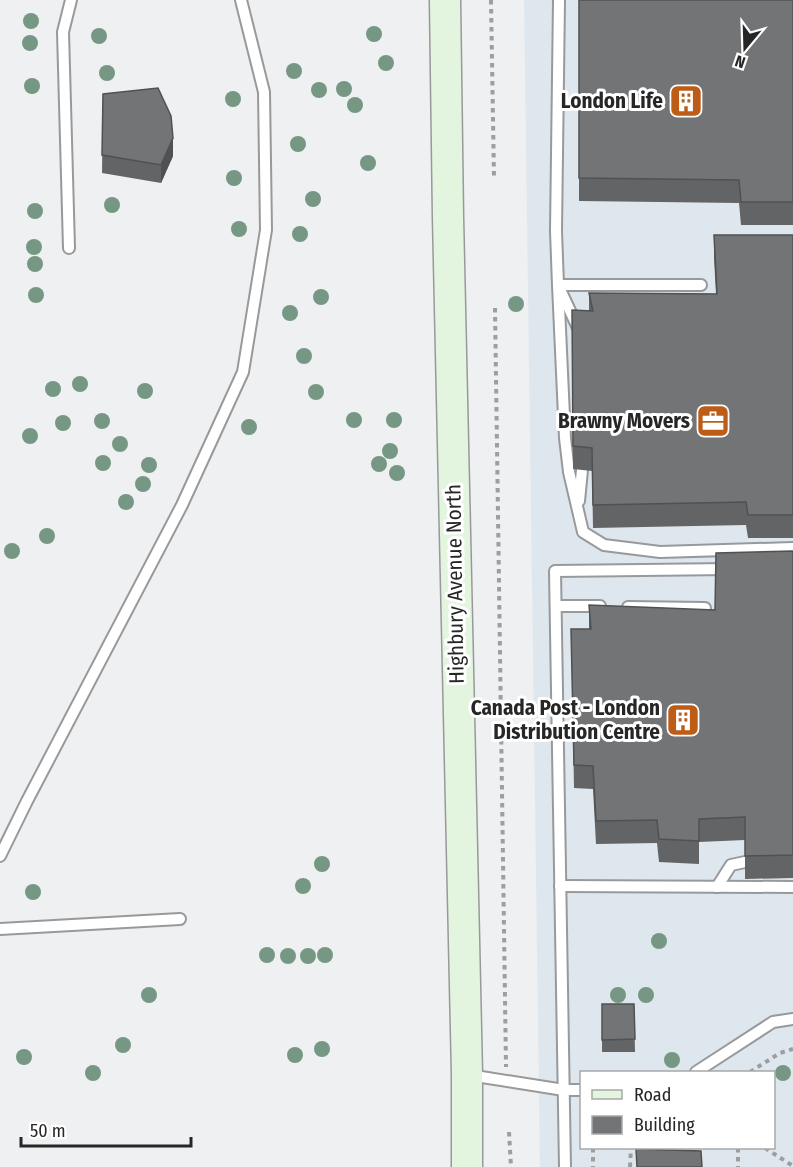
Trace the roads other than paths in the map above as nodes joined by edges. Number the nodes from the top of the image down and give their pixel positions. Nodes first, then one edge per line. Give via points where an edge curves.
1 (71, 0) edge
2 (241, 0) edge
3 (445, 0) edge
4 (559, 0) edge
5 (69, 248) dead end
6 (558, 285) junction
7 (701, 285) dead end
8 (581, 334) edge
9 (582, 470) dead end
10 (578, 513) junction
11 (793, 548) edge
12 (746, 568) edge
13 (556, 606) junction
14 (705, 608) edge
15 (0, 856) edge
16 (745, 862) edge
17 (560, 886) junction
18 (717, 887) junction
19 (793, 887) edge
20 (180, 919) dead end
21 (0, 929) edge
22 (793, 1019) edge
23 (698, 1071) edge
24 (467, 1075) junction
25 (564, 1090) junction
26 (580, 1090) edge
27 (467, 1167) edge
28 (565, 1167) edge

1 - 5 lane via 63,32
2 - 15 lane via 264,92 266,230 243,372 182,505
3 - 24 main road, Highbury Avenue North
4 - 6 lane
6 - 7 lane
6 - 8 lane
6 - 10 lane via 565,438
9 - 10 lane
10 - 11 lane via 583,532 604,545 660,552
12 - 13 lane via 555,571
13 - 14 lane
13 - 17 lane
16 - 18 lane via 731,865
17 - 18 lane
17 - 25 lane
18 - 19 lane
20 - 21 lane
22 - 23 lane via 773,1022
24 - 25 lane
24 - 27 main road, Highbury Avenue North
25 - 26 lane
25 - 28 lane

